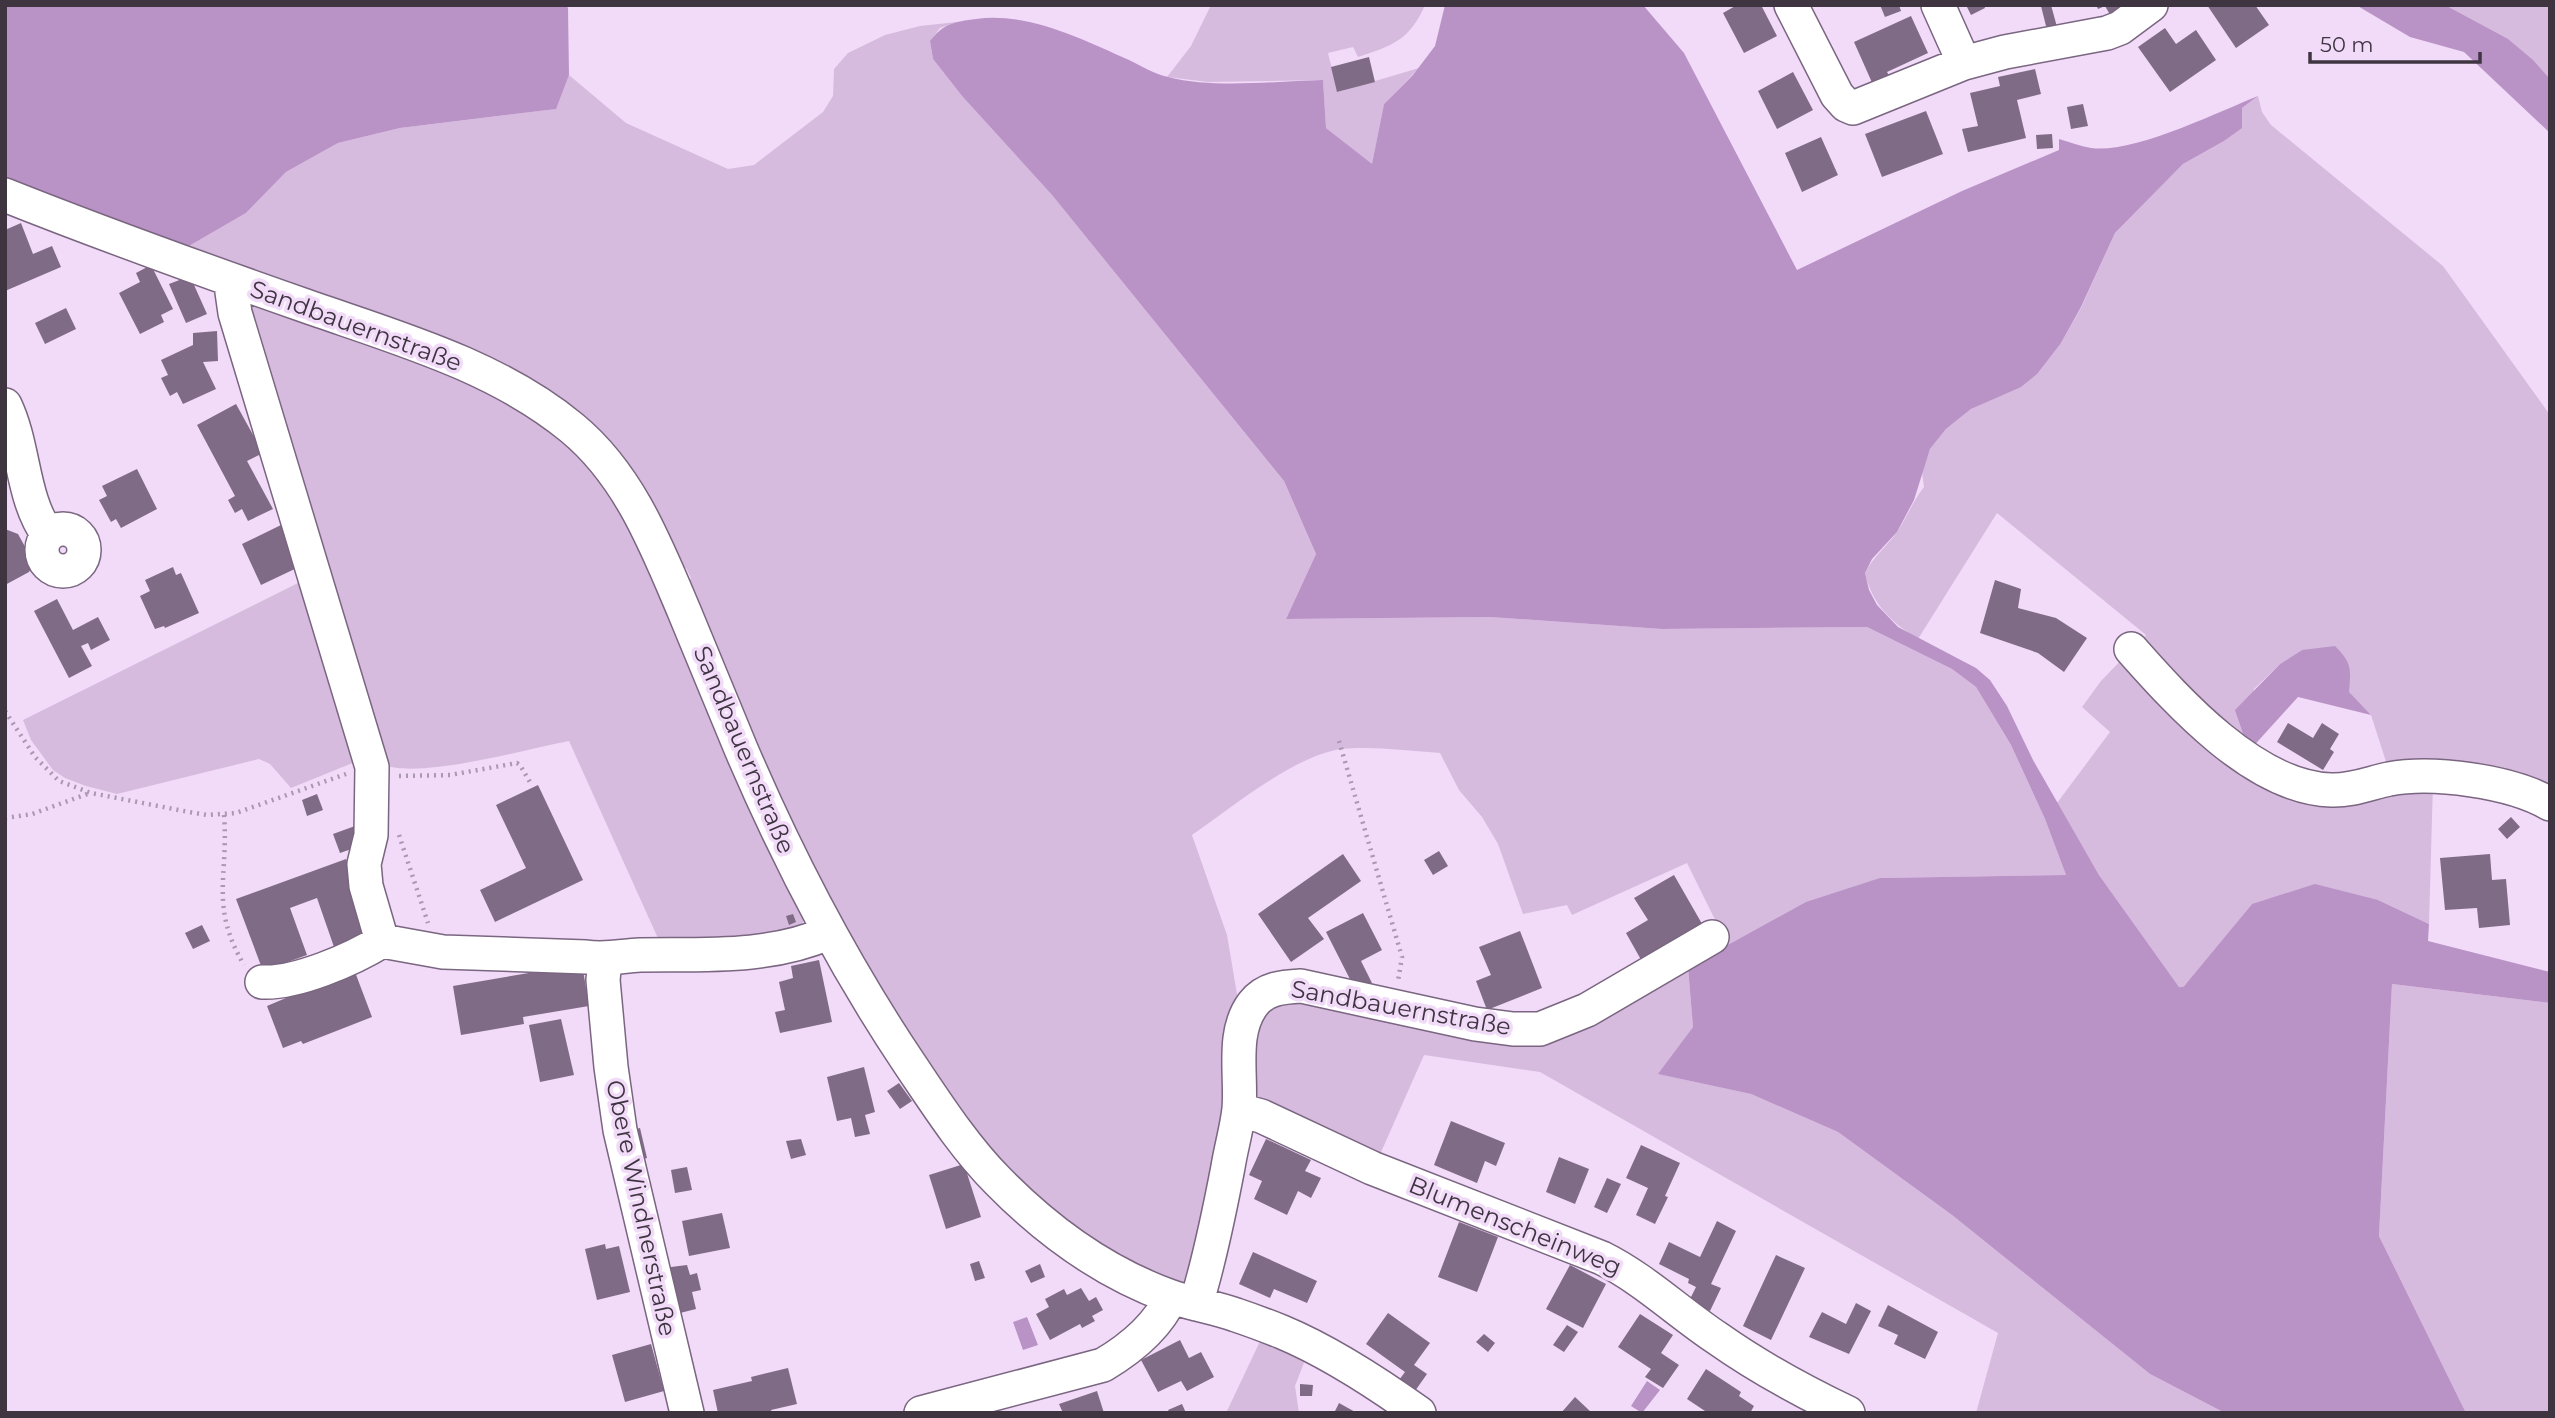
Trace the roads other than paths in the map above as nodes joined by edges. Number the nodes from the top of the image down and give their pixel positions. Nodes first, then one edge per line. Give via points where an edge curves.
1 (1791, 5) edge
2 (1938, 5) edge
3 (2151, 5) edge
4 (1964, 63) junction
5 (5, 195) edge
6 (234, 281) junction
7 (5, 405) edge
8 (48, 535) dead end
9 (2131, 649) dead end
10 (2550, 804) edge
11 (828, 933) junction
12 (1712, 937) dead end
13 (382, 941) junction
14 (605, 960) junction
15 (262, 982) road end
16 (1239, 1110) junction
17 (1184, 1300) junction
18 (687, 1413) edge
19 (921, 1413) edge
20 (1419, 1413) edge
21 (1847, 1413) edge

1 - 4 street via 1837,95 1853,108
2 - 4 street
3 - 4 street via 2107,33
5 - 6 street, Sandbauernstraße
6 - 11 street, Sandbauernstraße via 475,370 573,429 611,468 644,518 748,765
6 - 13 street, Sandbauernstraße via 235,313 372,770 371,835 364,864
7 - 8 street via 24,464 29,499
9 - 10 street via 2173,697 2218,738 2268,770 2304,786 2342,790 2391,779 2441,778 2512,787
11 - 14 street via 776,949
11 - 17 street, Sandbauernstraße via 938,1106 992,1176 1034,1217 1086,1255 1131,1280
12 - 16 street, Sandbauernstraße via 1587,1010 1540,1029 1475,1024 1301,986 1265,992 1244,1022
13 - 14 street via 446,952
13 - 15 street via 361,954 295,978
14 - 18 street, Obere Windnerstraße via 604,992 620,1130
16 - 17 street, Sandbauernstraße via 1213,1243
16 - 21 street, Blumenscheinweg via 1602,1258 1763,1369
17 - 19 street via 1103,1365
17 - 20 street, Sandbauernstraße via 1288,1335

